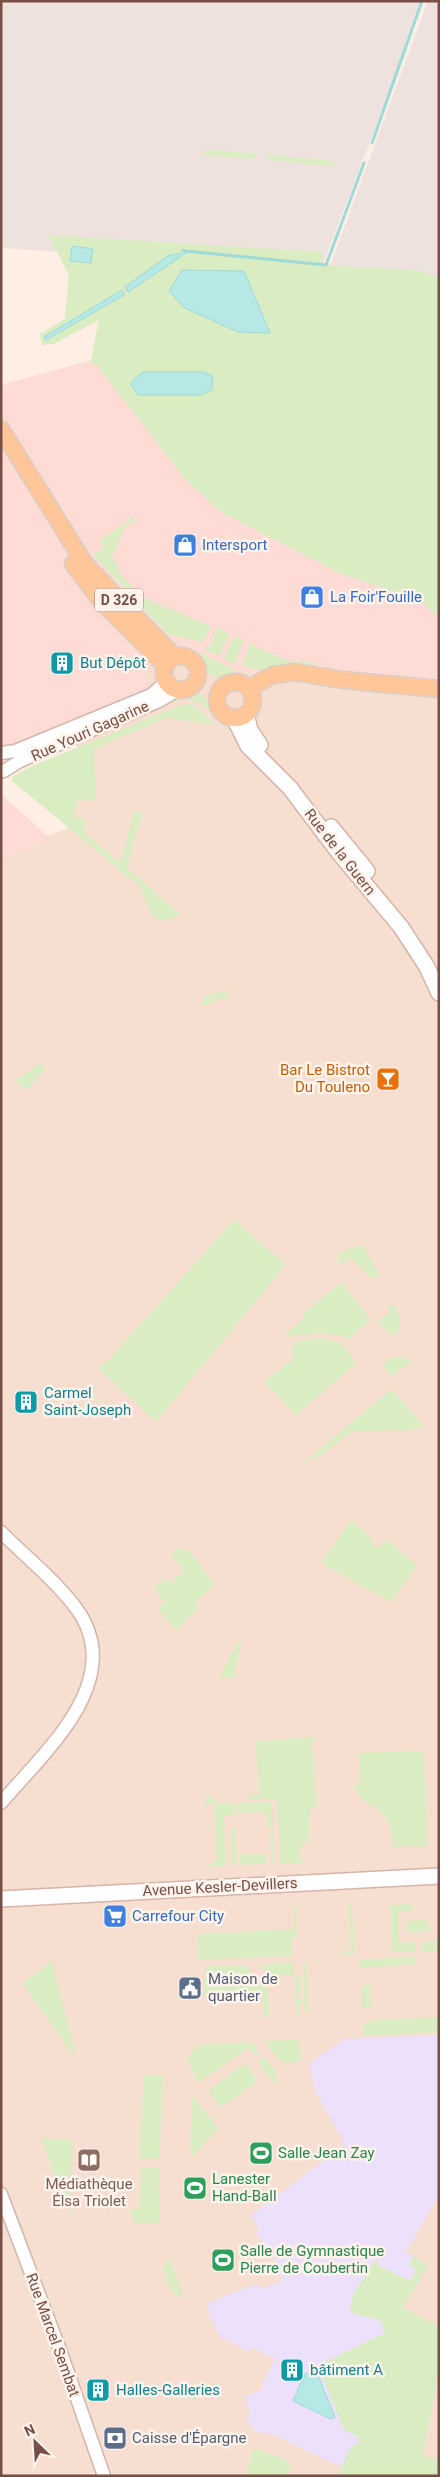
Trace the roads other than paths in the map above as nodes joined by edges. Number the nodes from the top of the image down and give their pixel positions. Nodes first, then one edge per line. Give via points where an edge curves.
1 (1, 430) edge
2 (1, 444) edge
3 (170, 661) junction
4 (196, 679) junction
5 (172, 686) junction
6 (439, 689) edge
7 (220, 692) junction
8 (246, 705) junction
9 (1, 754) edge
10 (2, 773) edge
11 (439, 966) edge
12 (439, 992) edge
13 (1, 1532) edge
14 (1, 1803) edge
15 (439, 1868) edge
16 (439, 1876) edge
17 (1, 1890) edge
18 (1, 1899) edge
19 (1, 2194) edge
20 (104, 2476) edge

1 - 3 main road, D 326 via 86,564
2 - 3 main road, D 326 via 87,583 102,602
3 - 4 main road via 189,658 196,665
3 - 5 main road via 163,671
4 - 5 main road via 183,690
4 - 7 main road
5 - 9 street, Rue Youri Gagarine
5 - 10 street, Rue Youri Gagarine via 159,701 20,761
6 - 8 main road via 295,672 273,675
7 - 8 main road via 223,713
7 - 8 main road via 233,682 244,684
8 - 11 main road, Rue de la Guern via 250,730 256,741 284,768
8 - 12 main road, Rue de la Guern via 241,736 290,788 401,927
9 - 10 street via 5,760
13 - 14 street via 76,1608 87,1629 93,1658 86,1691 72,1720
15 - 17 main road, Avenue Kesler-Devillers
16 - 18 main road, Avenue Kesler-Devillers
19 - 20 street, Rue Marcel Sembat

